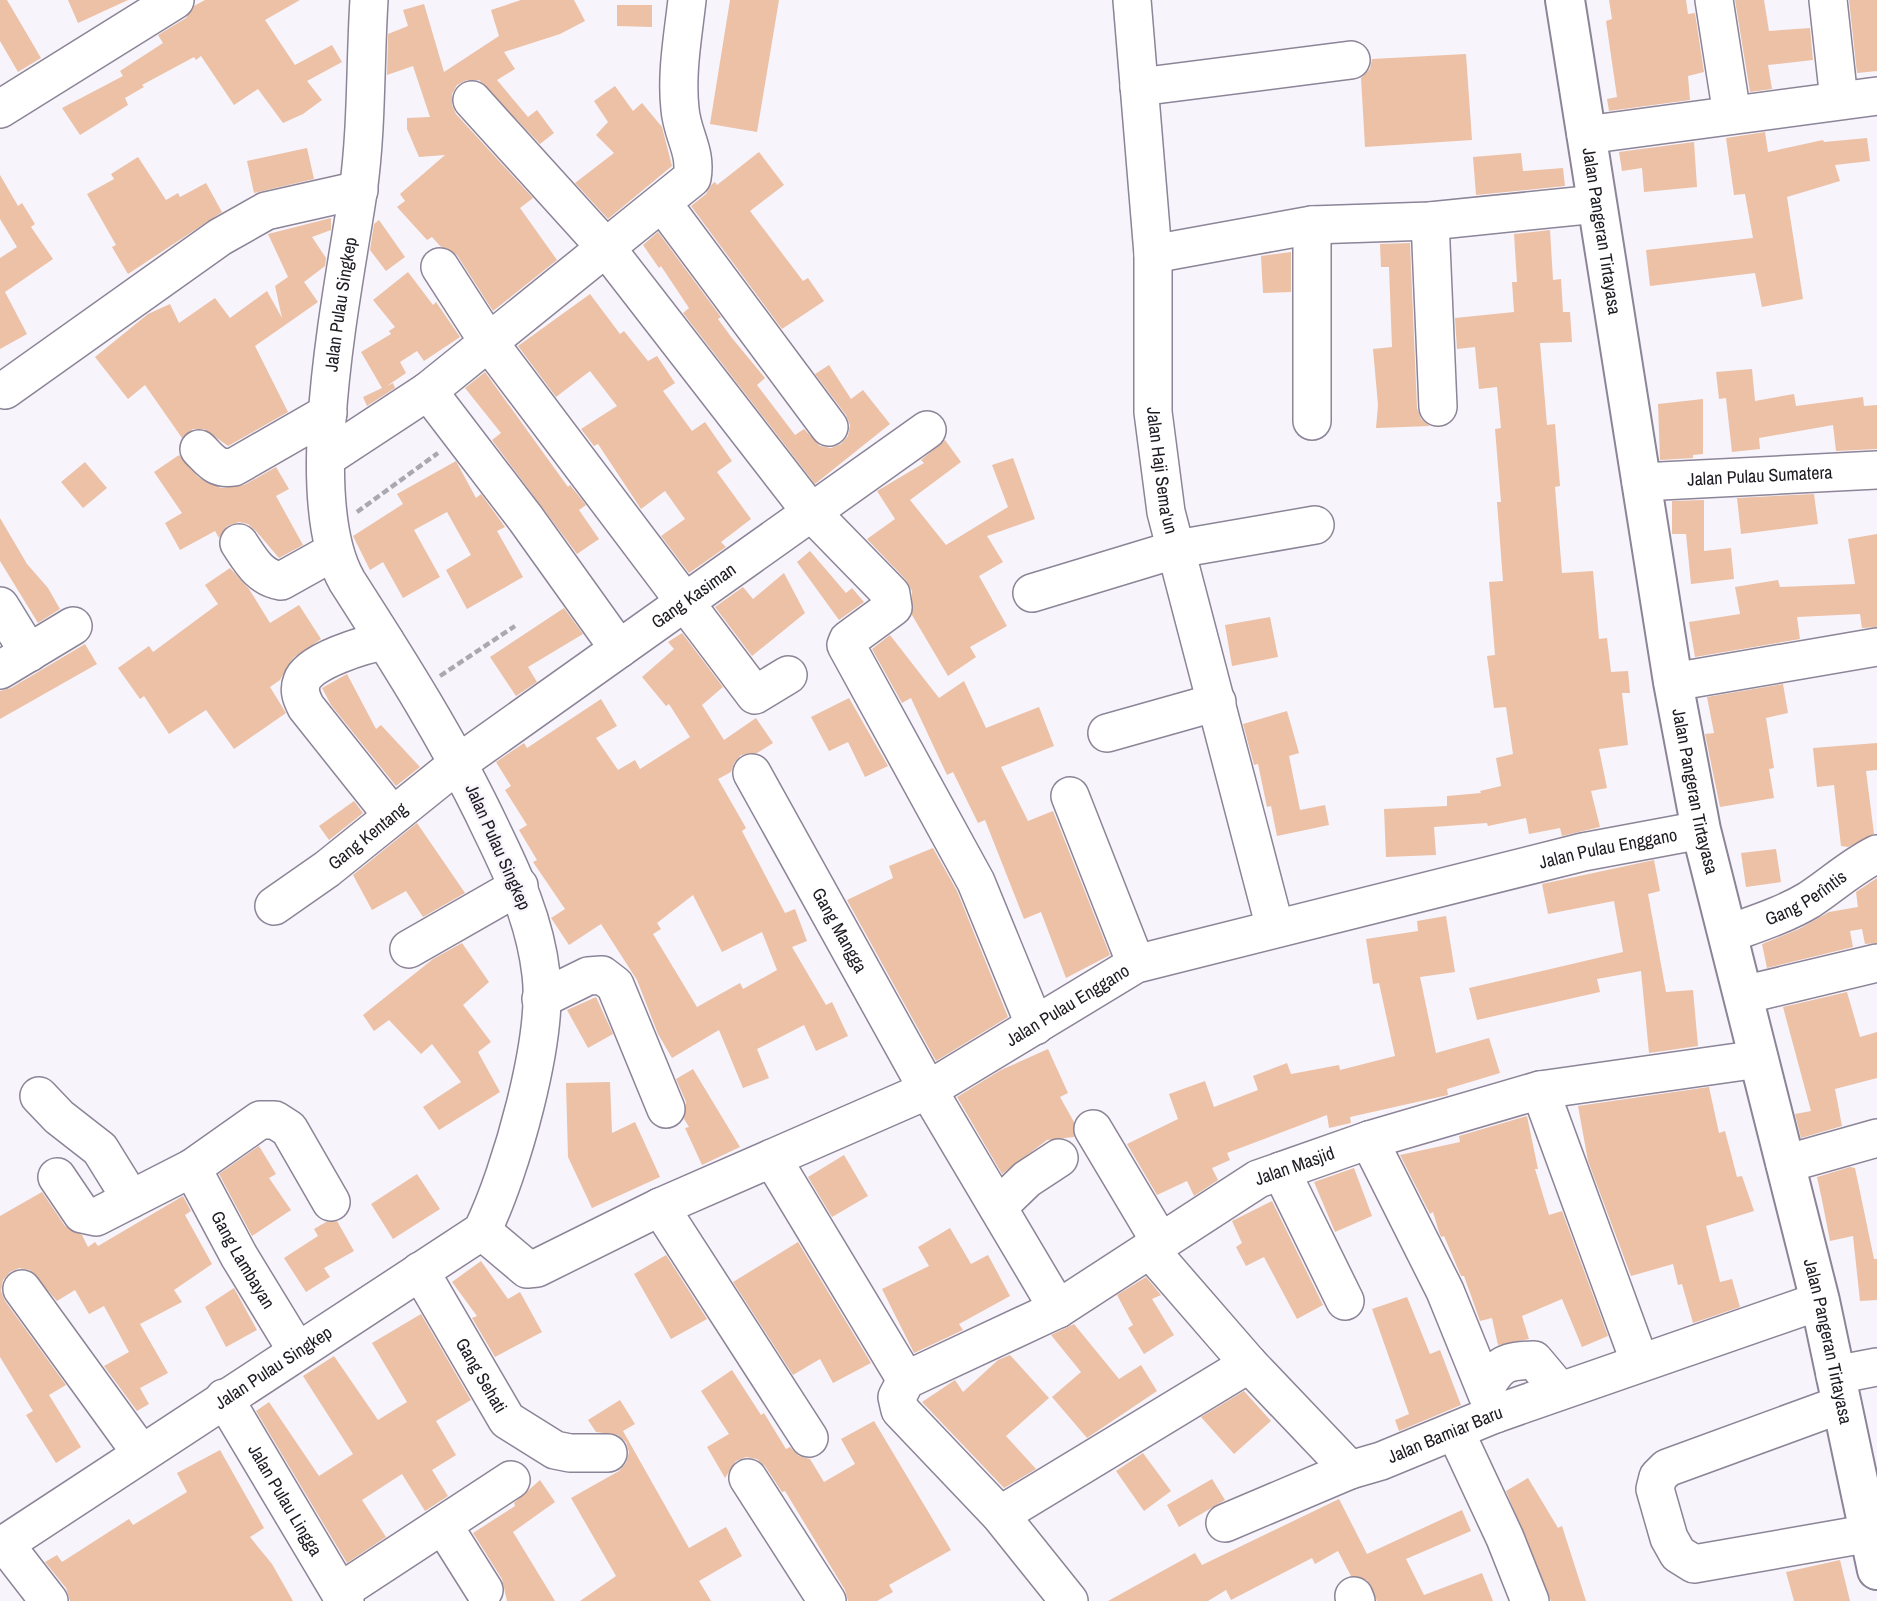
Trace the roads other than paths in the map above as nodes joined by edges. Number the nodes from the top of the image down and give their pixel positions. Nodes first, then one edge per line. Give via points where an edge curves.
1 (176, 0) edge
2 (369, 0) edge
3 (687, 0) edge
4 (1132, 0) edge
5 (1565, 0) edge
6 (1714, 0) edge
7 (1828, 0) edge
8 (1351, 60) dead end
9 (1139, 87) junction
10 (1877, 96) edge
11 (472, 100) dead end
12 (1839, 100) junction
13 (0, 108) edge
14 (1732, 115) junction
15 (1586, 135) junction
16 (359, 190) junction
17 (663, 204) junction
18 (1597, 204) junction
19 (1430, 221) junction
20 (1312, 225) junction
21 (607, 249) junction
22 (1153, 254) junction
23 (440, 267) dead end
24 (487, 340) junction
25 (5, 390) dead end
26 (428, 391) junction
27 (1438, 407) dead end
28 (328, 413) junction
29 (1312, 421) dead end
30 (829, 427) dead end
31 (927, 430) dead end
32 (199, 449) dead end
33 (326, 458) junction
34 (1877, 470) edge
35 (1641, 482) junction
36 (811, 512) junction
37 (1315, 525) dead end
38 (331, 542) junction
39 (239, 543) dead end
40 (1177, 549) junction
41 (1032, 593) dead end
42 (686, 601) junction
43 (0, 606) edge
44 (73, 626) dead end
45 (385, 641) junction
46 (1877, 647) edge
47 (619, 649) junction
48 (15, 662) edge
49 (788, 675) dead end
50 (1673, 682) junction
51 (1217, 702) junction
52 (1107, 733) dead end
53 (460, 762) junction
54 (752, 773) dead end
55 (1070, 796) dead end
56 (392, 815) junction
57 (1701, 830) junction
58 (1877, 854) edge
59 (519, 886) junction
60 (274, 906) dead end
61 (1275, 928) junction
62 (1728, 934) junction
63 (409, 949) dead end
64 (1877, 963) edge
65 (1136, 964) junction
66 (1743, 995) junction
67 (541, 999) junction
68 (1035, 1026) junction
69 (1759, 1059) junction
70 (928, 1090) junction
71 (1540, 1090) junction
72 (39, 1096) dead end
73 (666, 1109) dead end
74 (1093, 1129) dead end
75 (1877, 1138) edge
76 (1369, 1140) junction
77 (772, 1158) junction
78 (1059, 1158) dead end
79 (1785, 1164) junction
80 (192, 1168) junction
81 (1281, 1171) junction
82 (57, 1177) dead end
83 (131, 1199) junction
84 (331, 1202) dead end
85 (660, 1207) junction
86 (998, 1207) junction
87 (482, 1231) junction
88 (1156, 1246) junction
89 (420, 1271) junction
90 (22, 1289) dead end
91 (1345, 1301) dead end
92 (1820, 1301) junction
93 (1058, 1309) junction
94 (297, 1351) junction
95 (1640, 1363) junction
96 (1249, 1364) junction
97 (1877, 1367) edge
98 (1839, 1390) junction
99 (903, 1395) junction
100 (224, 1398) junction
101 (1490, 1401) junction
102 (1455, 1432) junction
103 (809, 1438) dead end
104 (141, 1453) junction
105 (608, 1453) dead end
106 (1350, 1469) junction
107 (748, 1478) dead end
108 (511, 1480) dead end
109 (1000, 1516) junction
110 (1225, 1523) dead end
111 (443, 1525) junction
112 (1873, 1533) edge
113 (2, 1545) edge
114 (1877, 1570) edge
115 (484, 1590) dead end
116 (343, 1597) edge
117 (49, 1601) edge
118 (827, 1601) edge
119 (1069, 1601) edge
120 (1530, 1601) edge

1 - 13 street
2 - 16 street, Jalan Pulau Singkep
3 - 17 street via 679,108 695,162 692,178
4 - 9 street, Jalan Haji Sema'un
5 - 15 main road, Jalan Pangeran Tirtayasa
6 - 14 street
7 - 12 street
8 - 9 street
9 - 22 street, Jalan Haji Sema'un
10 - 12 street
11 - 21 street
12 - 14 street
14 - 15 street
15 - 18 main road, Jalan Pangeran Tirtayasa
16 - 25 street via 266,211 220,237
16 - 28 street, Jalan Pulau Singkep
17 - 21 street
17 - 30 street
18 - 19 street
18 - 35 main road, Jalan Pangeran Tirtayasa
19 - 20 street
19 - 27 street
20 - 22 street
20 - 29 street
21 - 24 street
21 - 36 street
22 - 40 street, Jalan Haji Sema'un via 1153,411 1166,512
23 - 24 street
24 - 26 street
24 - 42 street
26 - 33 street
26 - 47 street
28 - 32 street via 234,467 215,466
28 - 33 street, Jalan Pulau Singkep
31 - 36 street, Gang Kasiman
33 - 38 street, Jalan Pulau Singkep
34 - 35 street, Jalan Pulau Sumatera
35 - 50 main road, Jalan Pangeran Tirtayasa
36 - 42 street, Gang Kasiman
36 - 68 street via 891,594 893,607 846,645 976,882
37 - 40 street
38 - 39 street via 281,581 268,579
38 - 45 street, Jalan Pulau Singkep via 347,581
40 - 41 street
40 - 51 street, Jalan Haji Sema'un
42 - 47 street, Gang Kasiman
42 - 49 street via 755,695
43 - 48 street
44 - 48 street
45 - 53 street, Jalan Pulau Singkep
45 - 56 street via 350,650 310,670 302,679 300,693 306,707
46 - 50 street
47 - 53 street, Gang Kasiman
50 - 57 main road, Jalan Pangeran Tirtayasa
51 - 52 street
51 - 61 street, Jalan Haji Sema'un
53 - 56 street, Gang Kentang
53 - 59 street, Jalan Pulau Singkep
54 - 70 street, Gang Mangga
55 - 65 street
56 - 60 street, Gang Kentang
57 - 61 street, Jalan Pulau Enggano via 1583,852
57 - 62 main road, Jalan Pangeran Tirtayasa
58 - 62 street, Gang Perîntis via 1809,900
59 - 63 street
59 - 67 street, Jalan Pulau Singkep via 542,975
61 - 65 street, Jalan Pulau Enggano
62 - 66 main road, Jalan Pangeran Tirtayasa
64 - 66 street
65 - 68 street, Jalan Pulau Enggano
66 - 69 main road, Jalan Pangeran Tirtayasa
67 - 73 street via 588,976 602,975 615,985
67 - 87 street, Jalan Pulau Singkep via 534,1060 509,1166
68 - 70 street, Jalan Pulau Enggano
69 - 71 street, Jalan Masjid
69 - 79 main road, Jalan Pangeran Tirtayasa
70 - 77 street, Jalan Pulau Enggano
70 - 86 street, Gang Mangga
71 - 76 street, Jalan Masjid
71 - 95 street
72 - 83 street via 100,1149
74 - 88 street
75 - 79 street
76 - 81 street, Jalan Masjid
76 - 101 street via 1446,1292
77 - 85 street, Jalan Pulau Enggano
77 - 99 street
78 - 86 street via 1027,1179
79 - 92 main road, Jalan Pangeran Tirtayasa
80 - 83 street
80 - 84 street via 260,1121 275,1120 289,1129
80 - 94 street, Gang Lambayan
81 - 88 street, Jalan Masjid via 1258,1178
81 - 91 street
82 - 83 street via 86,1217 96,1217
85 - 87 street, Jalan Pulau Enggano via 537,1268 527,1269
85 - 103 street
86 - 93 street, Gang Mangga
87 - 89 street, Jalan Pulau Singkep
88 - 93 street, Jalan Masjid
88 - 96 street
89 - 94 street, Jalan Pulau Singkep
89 - 105 street, Gang Sehati via 507,1420 555,1450
90 - 104 street
92 - 95 street, Jalan Bamiar Baru
92 - 98 main road, Jalan Pangeran Tirtayasa
93 - 99 street, Jalan Masjid
94 - 100 street, Jalan Pulau Singkep
95 - 101 street, Jalan Bamiar Baru via 1560,1391
96 - 106 street
96 - 109 street
97 - 98 street
98 - 112 main road, Jalan Pangeran Tirtayasa
98 - 112 street via 1667,1468 1655,1489 1669,1538 1678,1554 1694,1564
99 - 109 street
100 - 104 street, Jalan Pulau Singkep
100 - 116 street, Jalan Pulau Lingga
101 - 102 street, Jalan Bamiar Baru
102 - 106 street, Jalan Bamiar Baru
102 - 120 street
104 - 113 street, Jalan Pulau Singkep
106 - 110 street, Jalan Bamiar Baru
107 - 118 street
108 - 111 street
109 - 119 street
111 - 115 street
111 - 116 street
112 - 114 main road, Jalan Pangeran Tirtayasa
113 - 117 street

